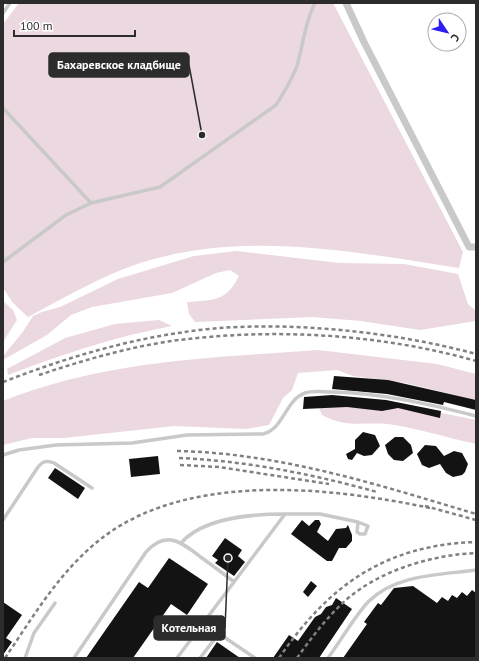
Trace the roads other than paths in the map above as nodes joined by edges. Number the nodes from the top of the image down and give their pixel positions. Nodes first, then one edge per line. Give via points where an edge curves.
1 (10, 3) edge
2 (315, 3) edge
3 (346, 3) edge
4 (3, 13) edge
5 (3, 108) edge
6 (91, 203) junction
7 (476, 247) edge
8 (3, 262) edge
9 (476, 416) edge
10 (3, 455) edge
11 (92, 488) dead end
12 (285, 514) junction
13 (3, 520) edge
14 (358, 522) dead end
15 (181, 542) junction
16 (476, 570) edge
17 (234, 582) junction
18 (55, 603) dead end
19 (25, 658) edge
20 (74, 658) edge
21 (177, 658) edge
22 (200, 658) edge
23 (255, 658) edge
24 (328, 658) edge

1 - 4 lane
2 - 6 lane via 296,67 288,87 276,105 160,187
3 - 7 street via 469,247
5 - 6 lane
6 - 8 lane via 66,215
9 - 10 lane via 392,398 350,392 310,391 295,399 274,429 263,434 187,434 132,442 56,445
11 - 13 lane via 49,460 44,461 38,466
12 - 14 lane via 320,514
12 - 15 lane via 254,515 211,524 195,530
12 - 17 lane
15 - 17 lane
15 - 20 lane via 161,541 148,550
16 - 24 lane via 407,579 385,588 368,601
17 - 21 lane
18 - 19 lane via 34,633
22 - 23 lane via 217,636 221,635

